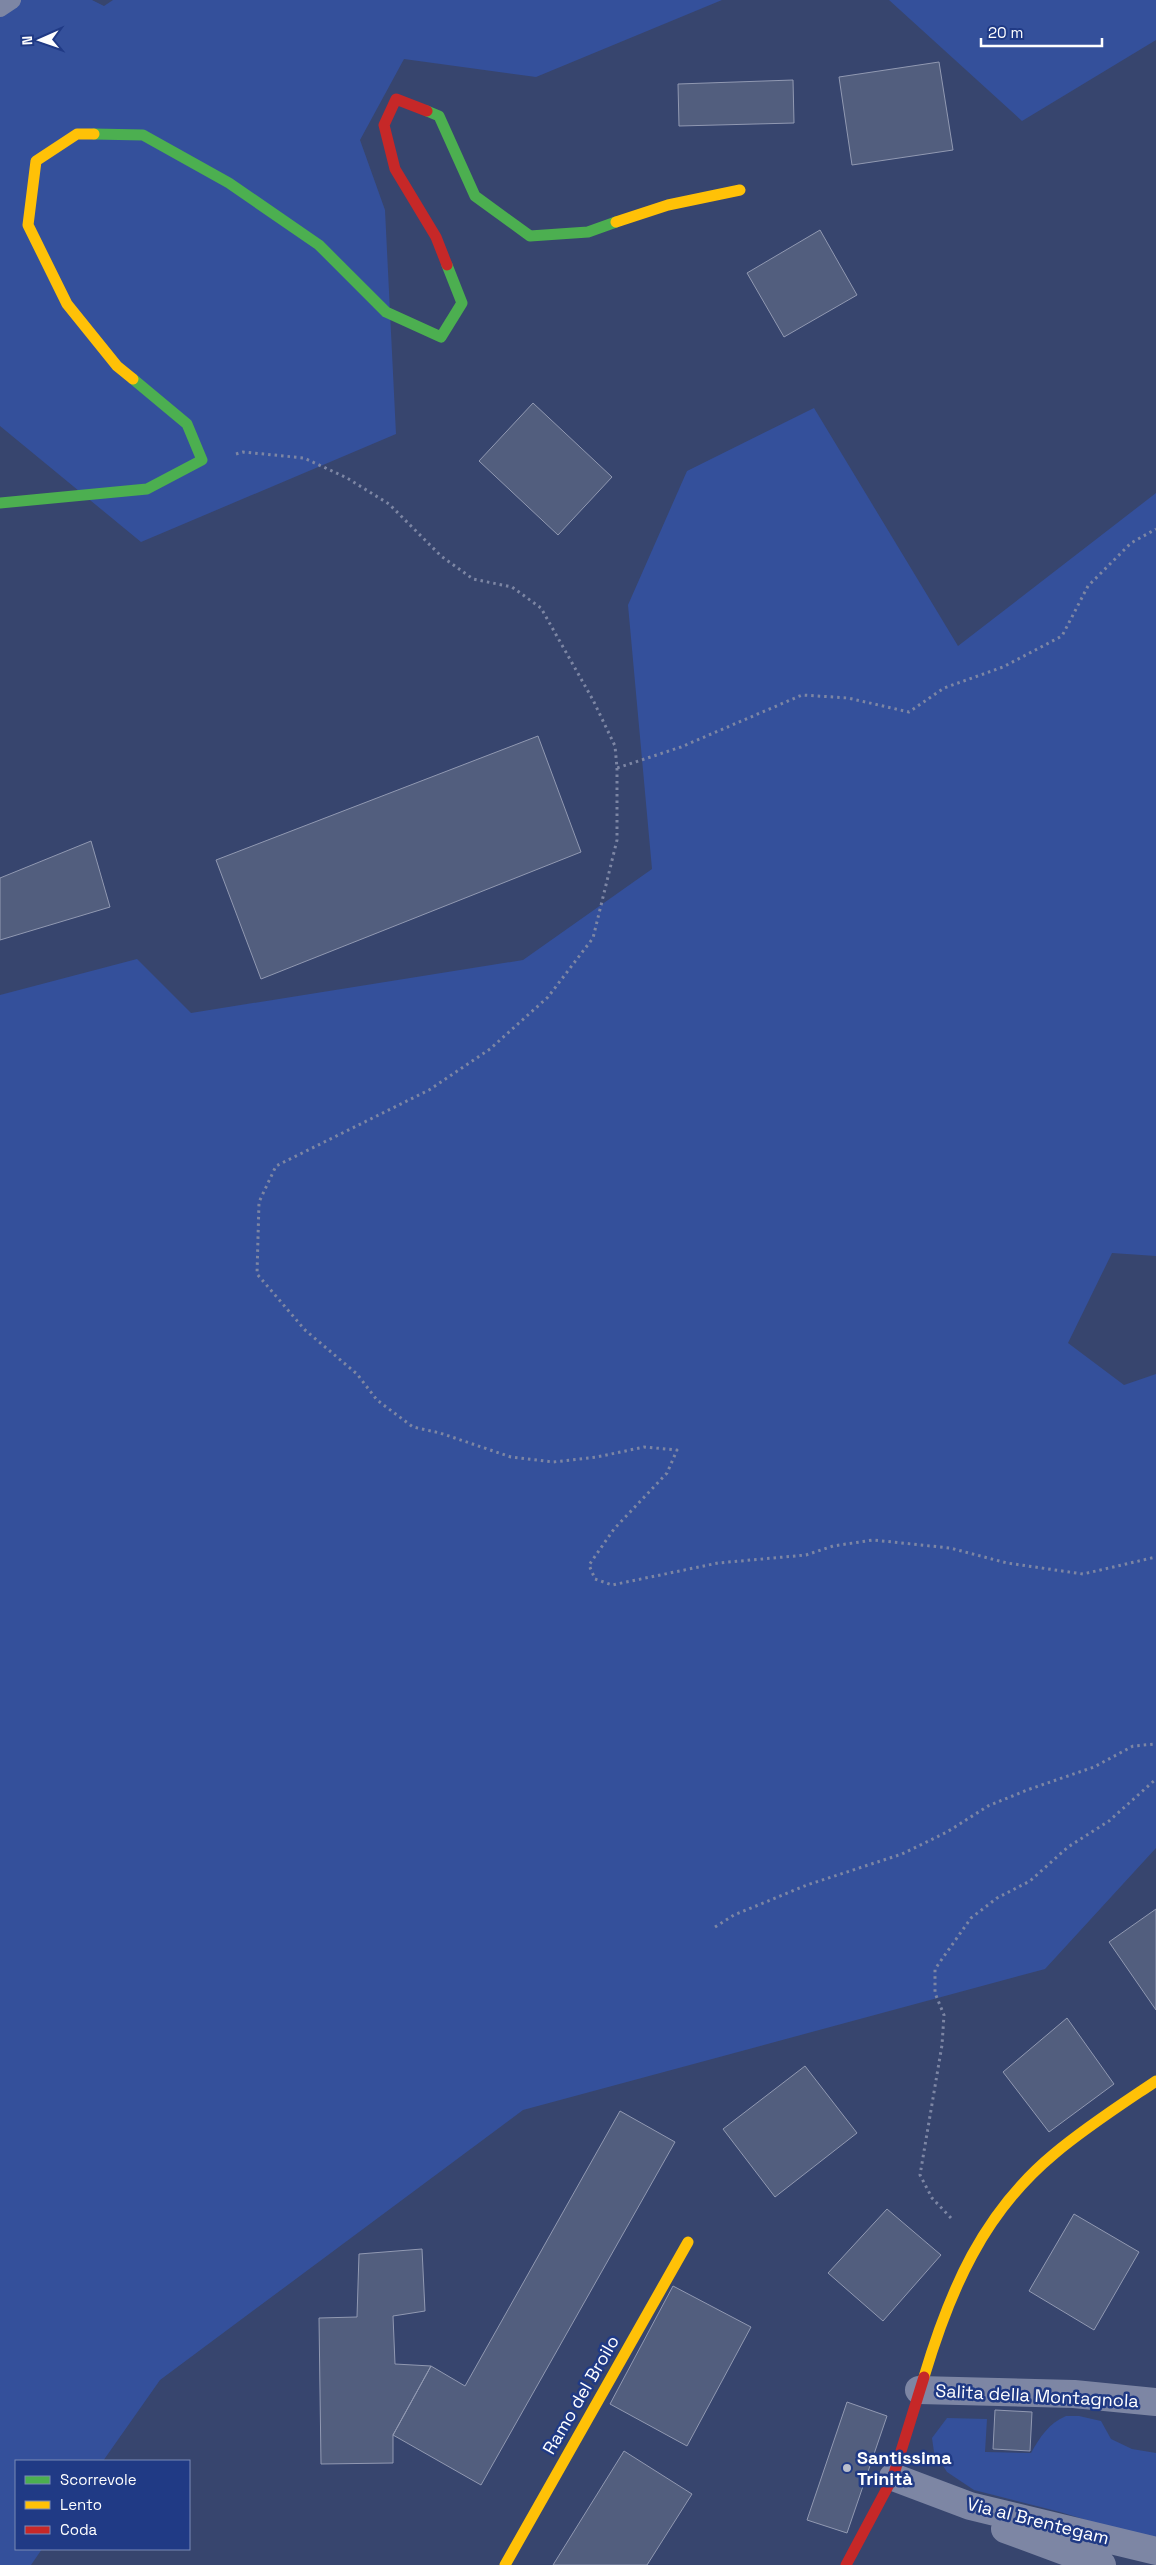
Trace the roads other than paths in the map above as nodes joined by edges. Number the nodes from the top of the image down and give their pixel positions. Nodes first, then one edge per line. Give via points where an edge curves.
1 (12, 0) edge
2 (0, 8) edge
3 (740, 190) dead end
4 (0, 503) edge
5 (1156, 2081) edge
6 (688, 2242) dead end
7 (919, 2390) junction
8 (1156, 2402) edge
9 (893, 2477) junction
10 (970, 2506) junction
11 (1156, 2551) edge
12 (505, 2565) edge
13 (846, 2565) edge
14 (1102, 2565) edge

1 - 2 lane
3 - 4 street via 668,205 588,232 530,236 475,196 439,116 396,99 384,124 395,169 436,237 462,303 441,337 386,312 320,245 229,183 152,140 143,135 77,134 36,161 28,225 67,304 117,366 187,424 202,460 147,489
5 - 7 street via 1053,2154 1009,2198 976,2244 938,2330
6 - 12 street, Ramo del Broilo
7 - 8 street, Salita della Montagnola via 1074,2394
7 - 9 street
9 - 10 street, Via al Brentegam
9 - 13 street
10 - 11 street, Via al Brentegam
10 - 14 street via 1007,2530

